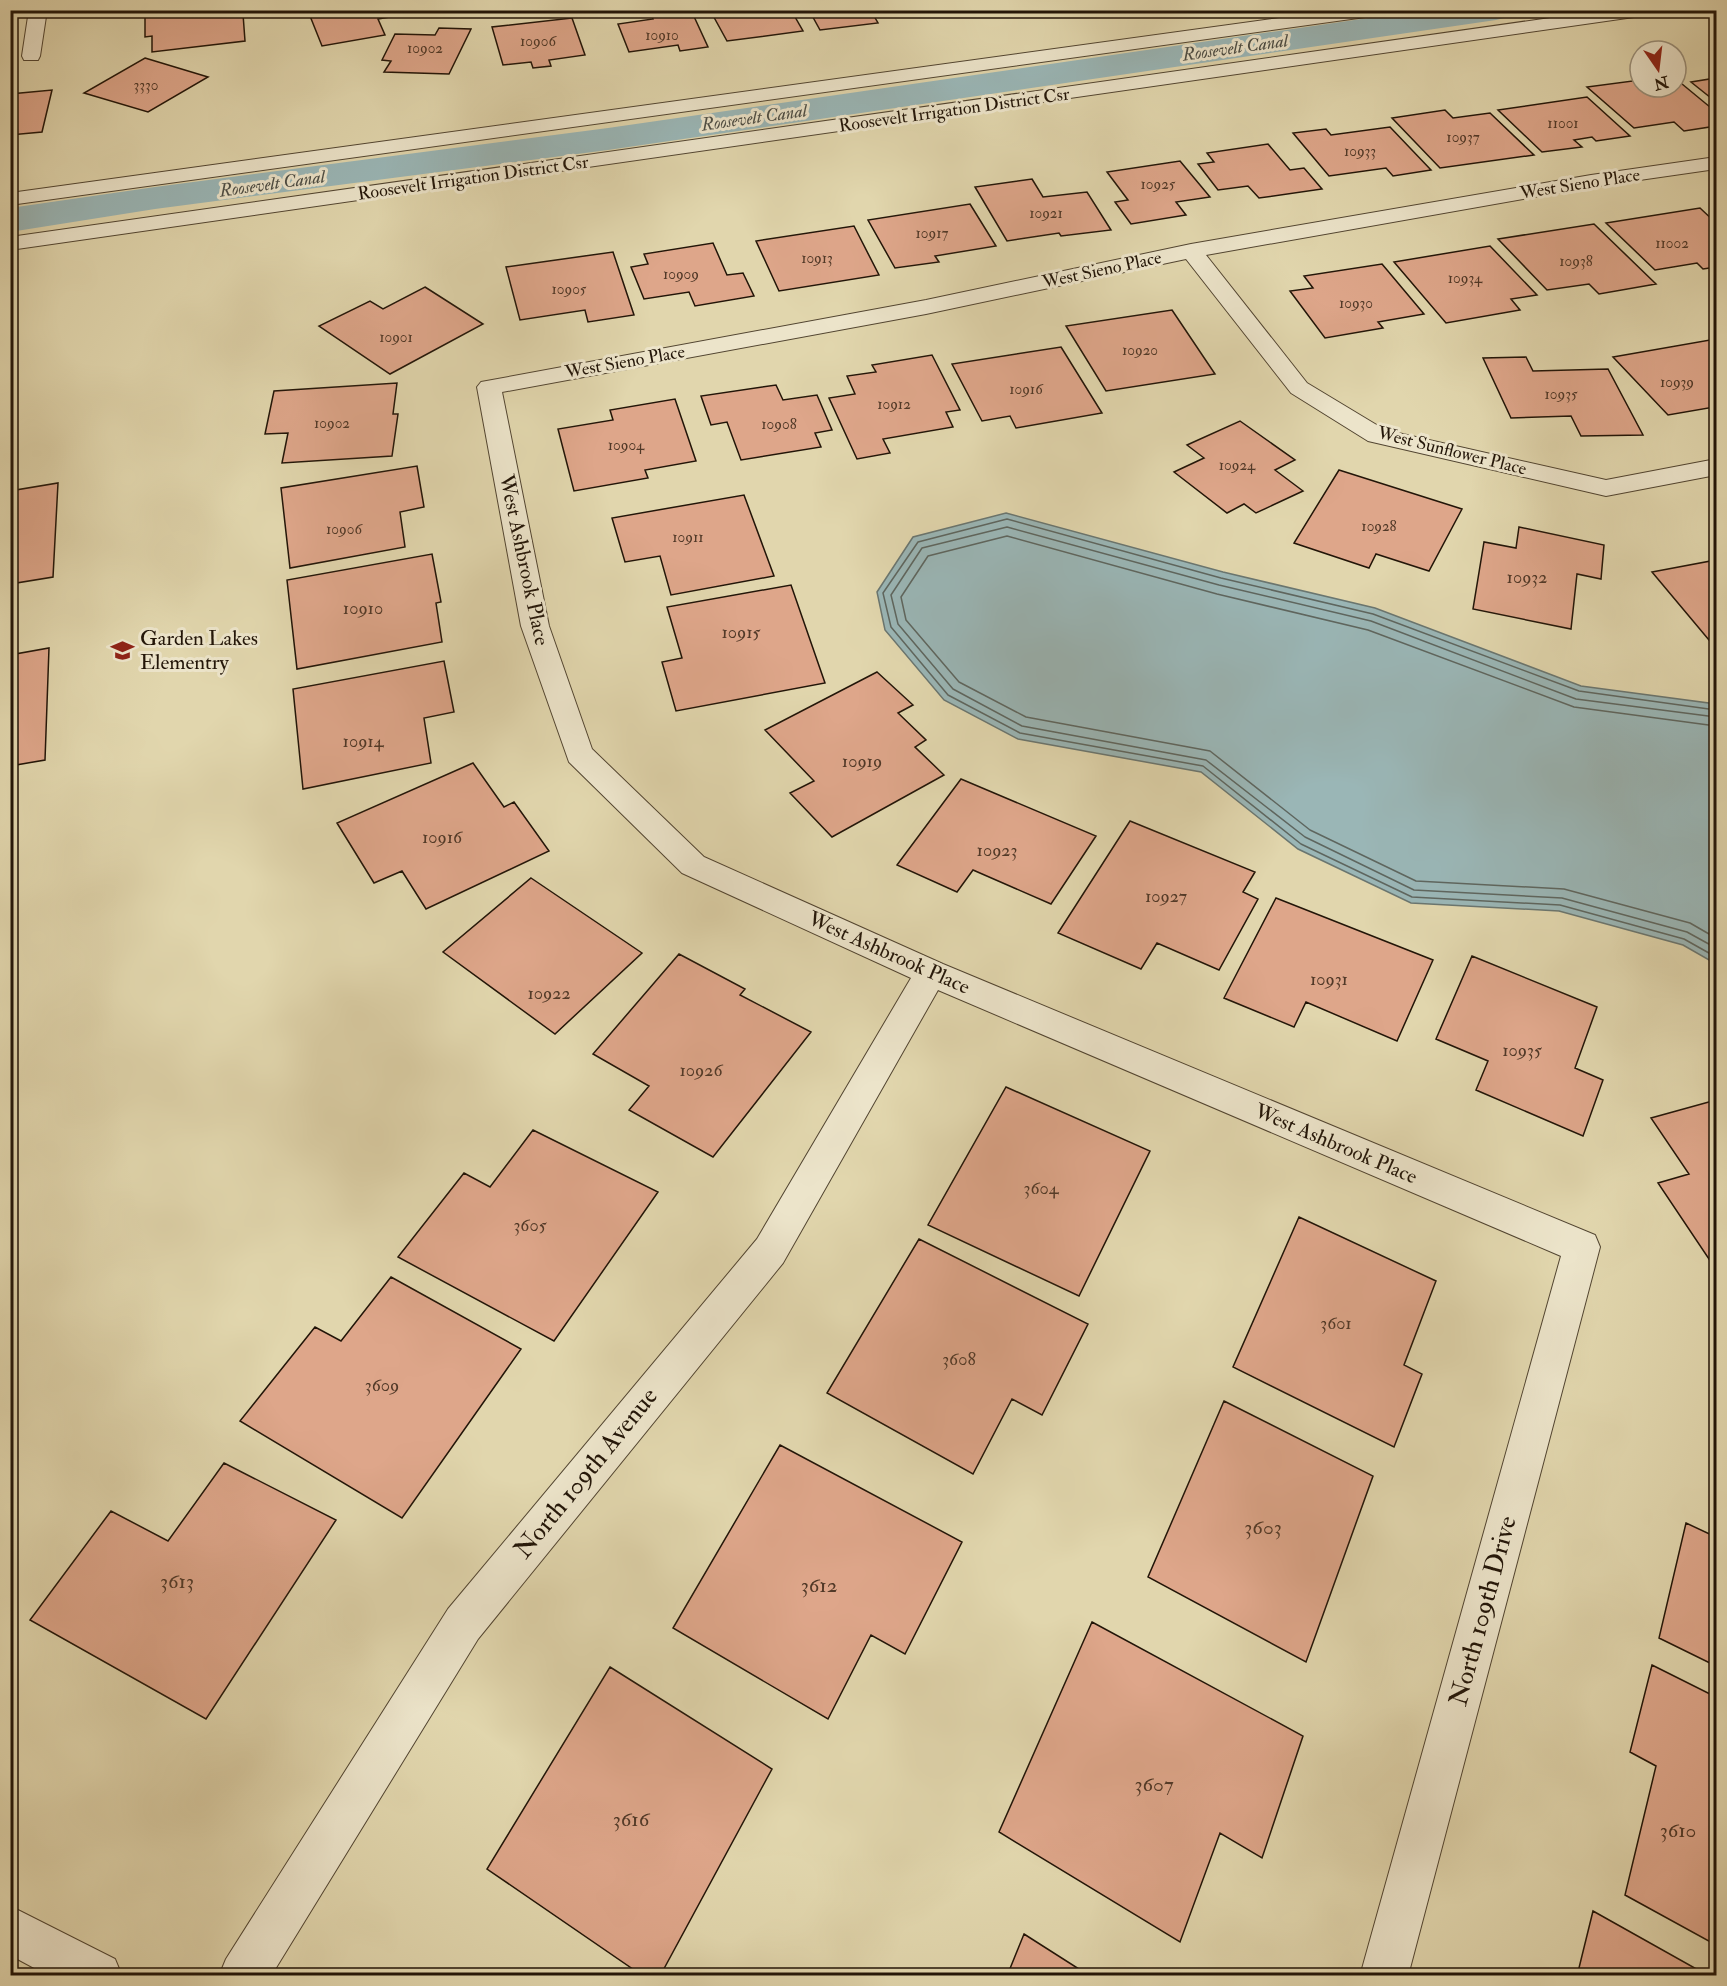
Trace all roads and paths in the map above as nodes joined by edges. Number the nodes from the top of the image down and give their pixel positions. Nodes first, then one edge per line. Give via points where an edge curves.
1 (38, 10) edge
2 (1380, 10) edge
3 (1648, 10) edge
4 (31, 56) dead end
5 (1716, 163) edge
6 (10, 199) edge
7 (10, 244) edge
8 (1191, 251) junction
9 (489, 387) joint
10 (1716, 467) edge
11 (931, 973) junction
12 (1582, 1247) joint
13 (10, 1929) edge
14 (98, 1976) edge
15 (243, 1976) edge
16 (1384, 1976) edge

1 - 4 street
2 - 6 street, Roosevelt Irrigation District Csr
3 - 7 street, Roosevelt Irrigation District Csr
5 - 8 street, West Sieno Place
8 - 9 street, West Sieno Place via 926,307
8 - 10 street, West Sunflower Place via 1299,388 1377,436 1606,488
9 - 11 street, West Ashbrook Place via 535,626 579,754 693,865
11 - 12 street, West Ashbrook Place
11 - 15 street, North 109th Avenue via 770,1251 463,1624
12 - 16 street, North 109th Drive
13 - 14 street

